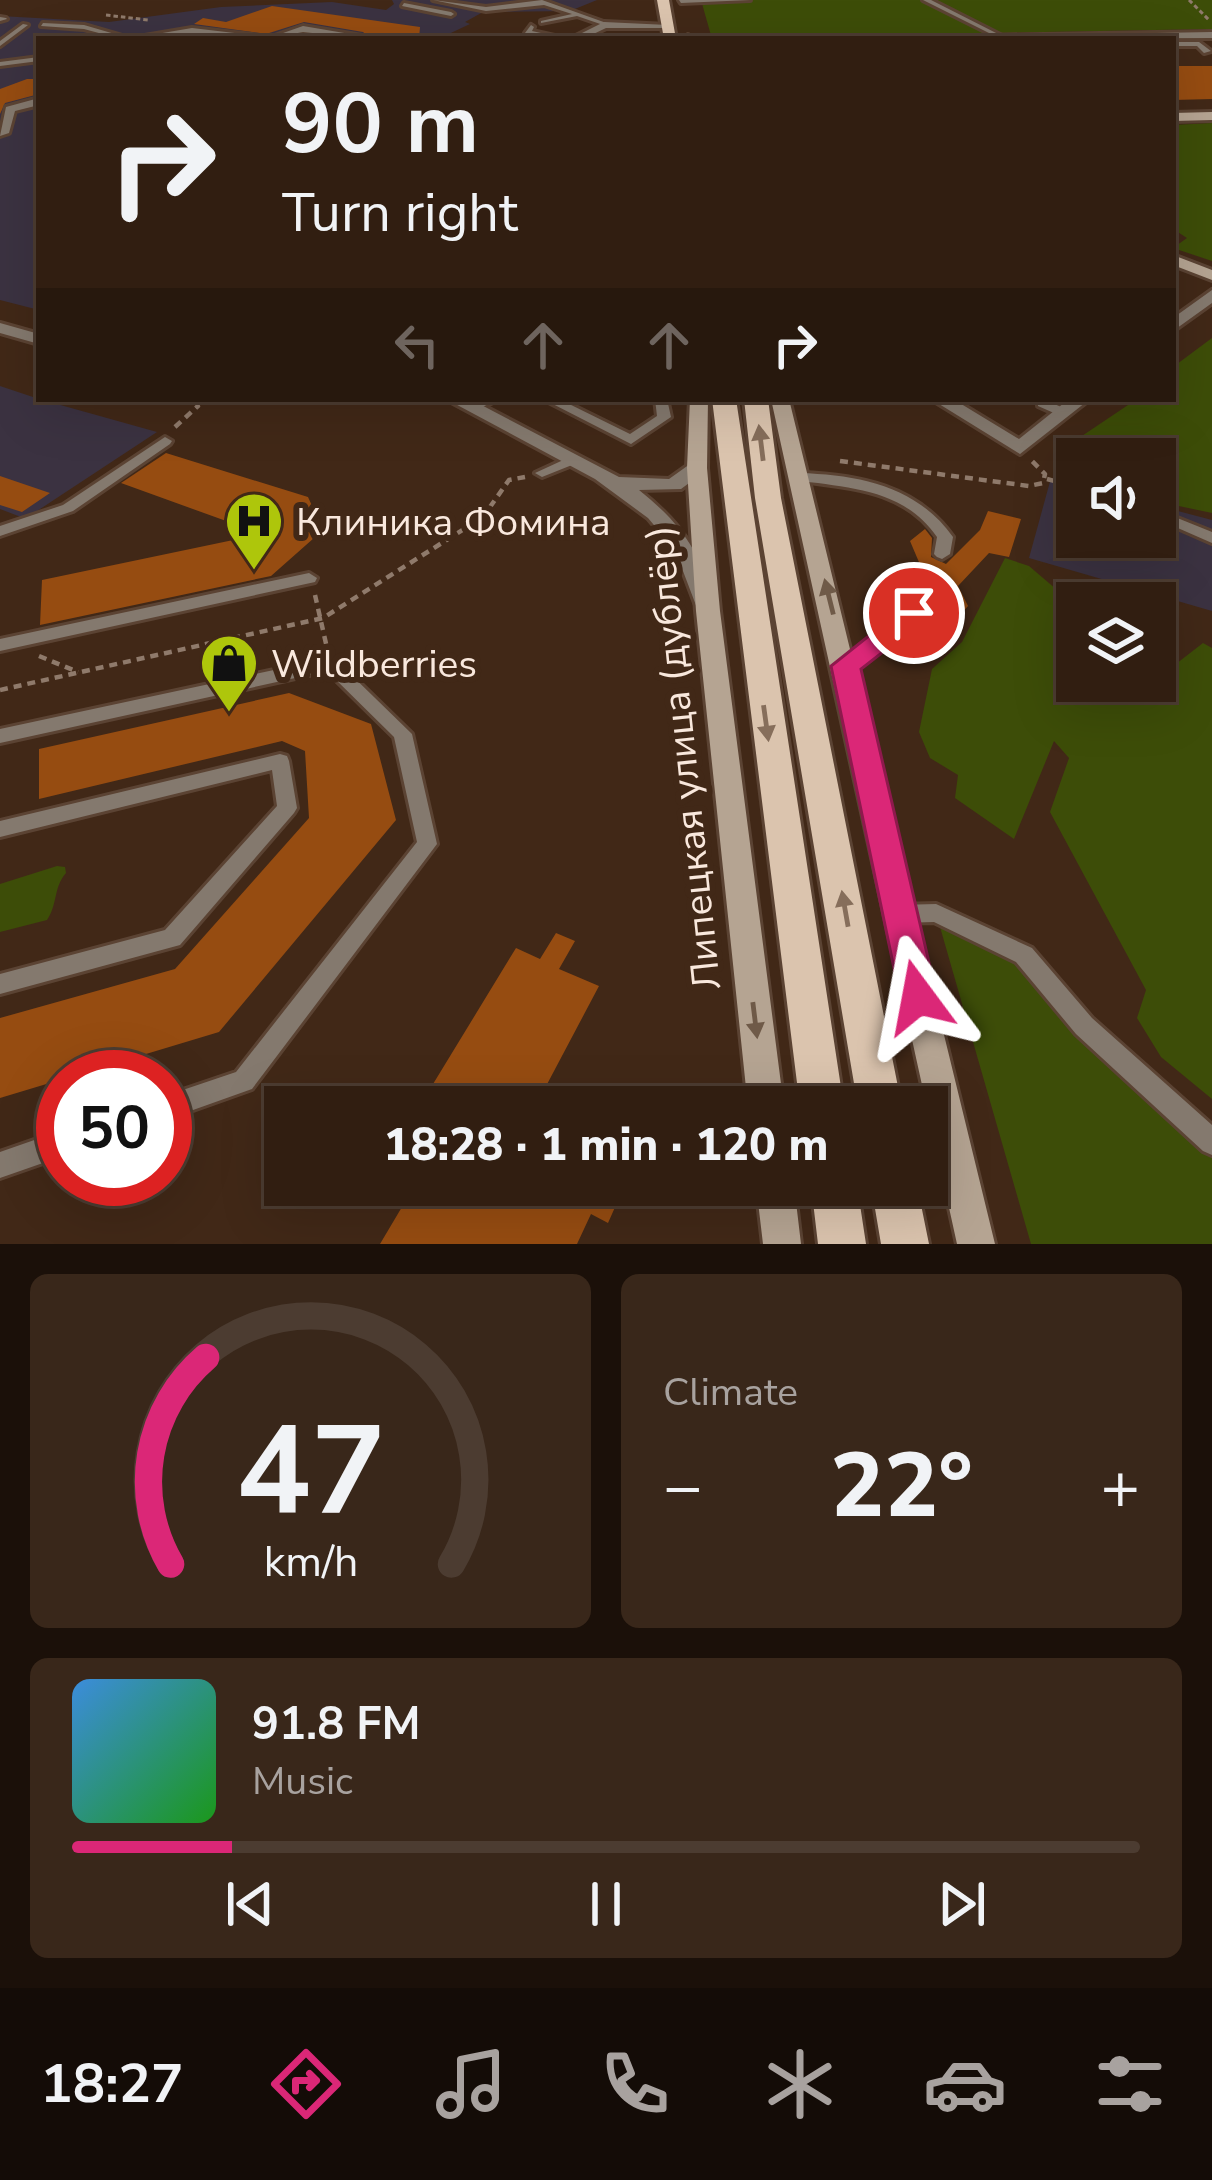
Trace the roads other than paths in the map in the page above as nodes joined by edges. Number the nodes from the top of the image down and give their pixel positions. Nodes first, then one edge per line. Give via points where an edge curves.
1 (436, 0) edge
2 (492, 0) edge
3 (580, 0) edge
4 (663, 0) edge
5 (747, 0) edge
6 (926, 0) edge
7 (681, 1) edge
8 (540, 2) edge
9 (404, 5) dead end
10 (514, 5) junction
11 (563, 8) junction
12 (486, 9) junction
13 (587, 17) junction
14 (543, 22) dead end
15 (43, 25) dead end
16 (609, 25) junction
17 (25, 26) dead end
18 (531, 27) dead end
19 (183, 30) junction
20 (669, 33) edge
21 (1212, 34) edge
22 (119, 36) edge
23 (148, 36) edge
24 (165, 36) edge
25 (234, 36) edge
26 (279, 36) edge
27 (345, 36) edge
28 (549, 36) edge
29 (582, 36) edge
30 (688, 36) edge
31 (1000, 36) edge
32 (1126, 36) edge
33 (0, 44) edge
34 (1176, 44) edge
35 (1207, 51) dead end
36 (36, 59) edge
37 (0, 62) edge
38 (36, 102) edge
39 (1176, 116) edge
40 (1212, 116) edge
41 (3, 133) edge
42 (1176, 262) edge
43 (1212, 275) edge
44 (1212, 295) edge
45 (1176, 324) edge
46 (0, 328) edge
47 (36, 338) edge
48 (555, 402) edge
49 (662, 402) edge
50 (699, 402) edge
51 (724, 402) edge
52 (774, 402) edge
53 (945, 402) edge
54 (1077, 402) edge
55 (1043, 403) dead end
56 (464, 404) edge
57 (1063, 413) junction
58 (165, 442) road end
59 (572, 460) junction
60 (697, 468) junction
61 (812, 471) junction
62 (542, 473) road end
63 (612, 482) junction
64 (1176, 522) edge
65 (0, 531) edge
66 (1212, 538) edge
67 (942, 554) dead end
68 (309, 578) road end
69 (932, 590) dead end
70 (708, 611) junction
71 (0, 645) edge
72 (846, 666) junction
73 (0, 736) edge
74 (0, 829) edge
75 (899, 914) junction
76 (0, 984) edge
77 (764, 1086) edge
78 (819, 1086) edge
79 (876, 1086) edge
80 (192, 1099) edge
81 (1212, 1142) edge
82 (36, 1152) edge
83 (0, 1165) edge
84 (777, 1206) edge
85 (837, 1206) edge
86 (898, 1206) edge
87 (782, 1244) edge
88 (842, 1244) edge
89 (905, 1244) edge
90 (976, 1244) edge

1 - 12 lane
2 - 10 lane
3 - 11 lane
4 - 20 main road
5 - 7 lane
6 - 31 lane
7 - 30 main road
8 - 10 lane
8 - 11 lane
9 - 12 lane via 468,17
10 - 12 lane
11 - 13 lane
13 - 14 lane
13 - 16 lane
15 - 22 lane
16 - 20 street
16 - 29 street
17 - 33 lane
18 - 28 lane via 527,32
19 - 23 street
19 - 24 lane
19 - 25 street
21 - 32 street
26 - 27 street via 300,28
34 - 35 lane
36 - 37 lane
38 - 41 street via 10,109
39 - 40 main road
42 - 43 main road
44 - 45 street
46 - 47 street
48 - 49 lane via 632,440 664,417
50 - 60 main road, Липецкая улица (дублёр)
51 -> 78 main road
52 - 61 main road
79 -> 52 main road via 769,498
53 - 57 street via 1019,448
54 - 57 street
55 - 57 lane
56 - 59 street
58 - 65 lane via 68,508
59 - 62 lane
59 - 63 street
60 - 63 street via 674,485
60 - 70 main road, Липецкая улица (дублёр)
61 - 67 lane via 923,507 945,537
72 -> 61 main road
63 - 70 street via 676,534
64 - 66 lane
68 - 71 lane
69 - 72 lane
70 -> 77 main road, Липецкая улица (дублёр)
72 - 75 main road
73 - 80 lane via 330,664 403,734 427,844 244,1081
74 - 76 lane via 280,761 287,808 172,938
75 - 81 lane via 936,914 1024,955 1084,1026
75 - 90 main road
82 - 83 lane
84 - 87 main road
85 - 88 main road
86 - 89 main road

